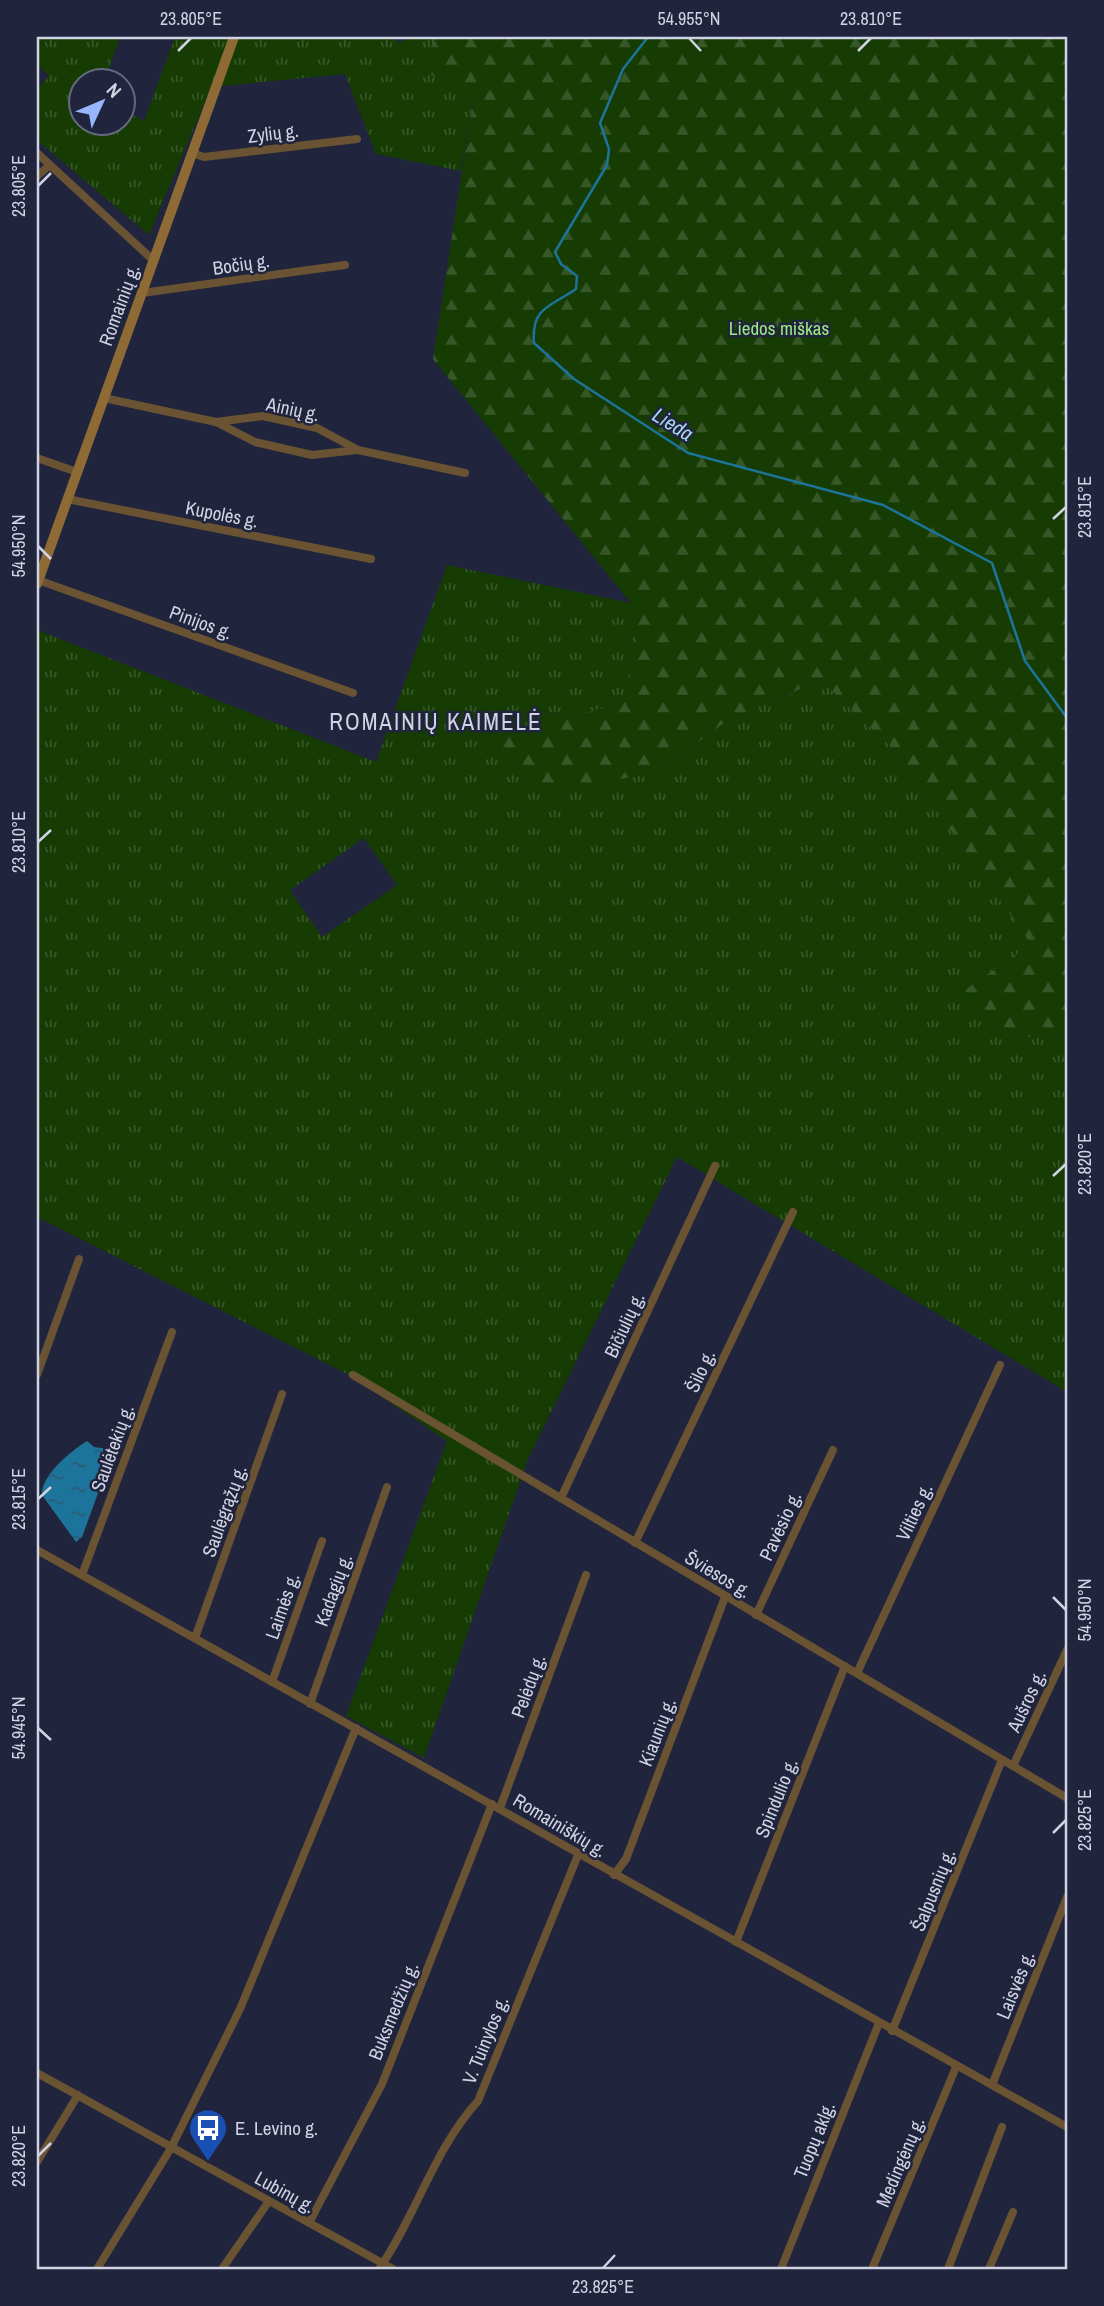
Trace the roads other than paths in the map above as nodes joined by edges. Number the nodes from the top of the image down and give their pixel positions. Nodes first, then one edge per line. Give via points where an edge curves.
1 (234, 37) edge
2 (357, 139) dead end
3 (37, 153) edge
4 (192, 153) junction
5 (50, 165) junction
6 (37, 176) edge
7 (153, 260) junction
8 (345, 265) dead end
9 (142, 293) junction
10 (104, 398) junction
11 (216, 422) junction
12 (358, 450) junction
13 (37, 458) edge
14 (77, 472) junction
15 (466, 473) dead end
16 (67, 499) junction
17 (371, 559) dead end
18 (37, 582) edge
19 (353, 693) dead end
20 (715, 1166) dead end
21 (793, 1212) dead end
22 (79, 1259) dead end
23 (172, 1332) dead end
24 (1000, 1364) dead end
25 (37, 1375) edge
26 (353, 1375) dead end
27 (282, 1394) dead end
28 (833, 1450) dead end
29 (387, 1487) dead end
30 (561, 1498) junction
31 (322, 1541) dead end
32 (635, 1543) junction
33 (37, 1550) edge
34 (82, 1575) junction
35 (586, 1575) dead end
36 (725, 1597) junction
37 (756, 1615) junction
38 (195, 1638) junction
39 (1067, 1650) edge
40 (845, 1666) junction
41 (857, 1673) junction
42 (272, 1682) junction
43 (310, 1704) junction
44 (356, 1728) junction
45 (1002, 1760) junction
46 (1013, 1766) junction
47 (1067, 1798) edge
48 (496, 1806) junction
49 (578, 1855) junction
50 (614, 1875) junction
51 (1067, 1897) edge
52 (736, 1942) junction
53 (879, 2022) junction
54 (892, 2031) junction
55 (957, 2067) junction
56 (37, 2073) edge
57 (992, 2085) junction
58 (78, 2095) junction
59 (1002, 2127) dead end
60 (1067, 2127) edge
61 (171, 2148) junction
62 (37, 2162) edge
63 (269, 2201) junction
64 (1013, 2212) dead end
65 (309, 2223) junction
66 (381, 2266) edge
67 (97, 2269) edge
68 (222, 2269) edge
69 (393, 2269) edge
70 (780, 2269) edge
71 (872, 2269) edge
72 (948, 2269) edge
73 (989, 2269) edge

1 - 4 main road, Romainių g.
2 - 4 street, Zylių g. via 204,157
3 - 5 street
4 - 7 main road, Romainių g.
5 - 6 street
5 - 7 street
7 - 9 main road, Romainių g.
8 - 9 street, Bočių g.
9 - 10 main road, Romainių g.
10 - 11 street, Ainių g.
10 - 14 main road, Romainių g.
11 - 12 street, Ainių g. via 255,442 312,455
11 - 12 street, Ainių g. via 263,416 317,428
12 - 15 street, Ainių g.
13 - 14 street
14 - 16 main road, Romainių g.
16 - 17 street, Kupolės g.
16 - 18 main road, Romainių g.
18 - 19 street, Pinijos g.
20 - 30 street, Bičiulių g.
21 - 32 street, Šilo g.
22 - 25 street
23 - 34 street, Saulėtekių g.
24 - 41 street, Vilties g.
26 - 30 street, Šviesos g.
27 - 38 street, Saulėgrąžų g.
28 - 37 street, Pavėsio g.
29 - 43 street, Kadagių g.
30 - 32 street, Šviesos g.
31 - 42 street, Laimės g.
32 - 36 street, Šviesos g.
33 - 34 street, Romainiškių g.
34 - 38 street, Romainiškių g.
35 - 48 street, Pelėdų g.
36 - 37 street, Šviesos g.
36 - 50 street, Kiaunių g. via 626,1859
37 - 40 street, Šviesos g.
38 - 42 street, Romainiškių g.
39 - 46 street, Aušros g.
40 - 41 street, Šviesos g.
40 - 52 street, Spindulio g.
41 - 45 street, Šviesos g.
42 - 43 street, Romainiškių g.
43 - 44 street, Romainiškių g.
44 - 48 street, Romainiškių g.
44 - 61 street via 240,2009
45 - 46 street, Šviesos g.
45 - 54 street, Šalpusnių g.
46 - 47 street, Šviesos g.
48 - 49 street, Romainiškių g.
48 - 65 street, Buksmedžių g. via 382,2084
49 - 50 street, Romainiškių g.
49 - 66 street, V. Tuinylos g. via 478,2101 456,2125 394,2250
50 - 52 street, Romainiškių g.
51 - 57 street, Laisvės g.
52 - 53 street, Romainiškių g.
53 - 54 street, Romainiškių g.
53 - 70 street, Tuopų aklg.
54 - 55 street, Romainiškių g.
55 - 57 street, Romainiškių g.
55 - 71 street, Medingėnų g.
56 - 58 street, Lubinų g.
57 - 60 street, Romainiškių g.
58 - 61 street, Lubinų g.
58 - 62 street
59 - 72 street
61 - 63 street, Lubinų g.
61 - 67 street
63 - 65 street, Lubinų g.
63 - 68 street
64 - 73 street
65 - 66 street, Lubinų g.
66 - 69 street, Lubinų g.

